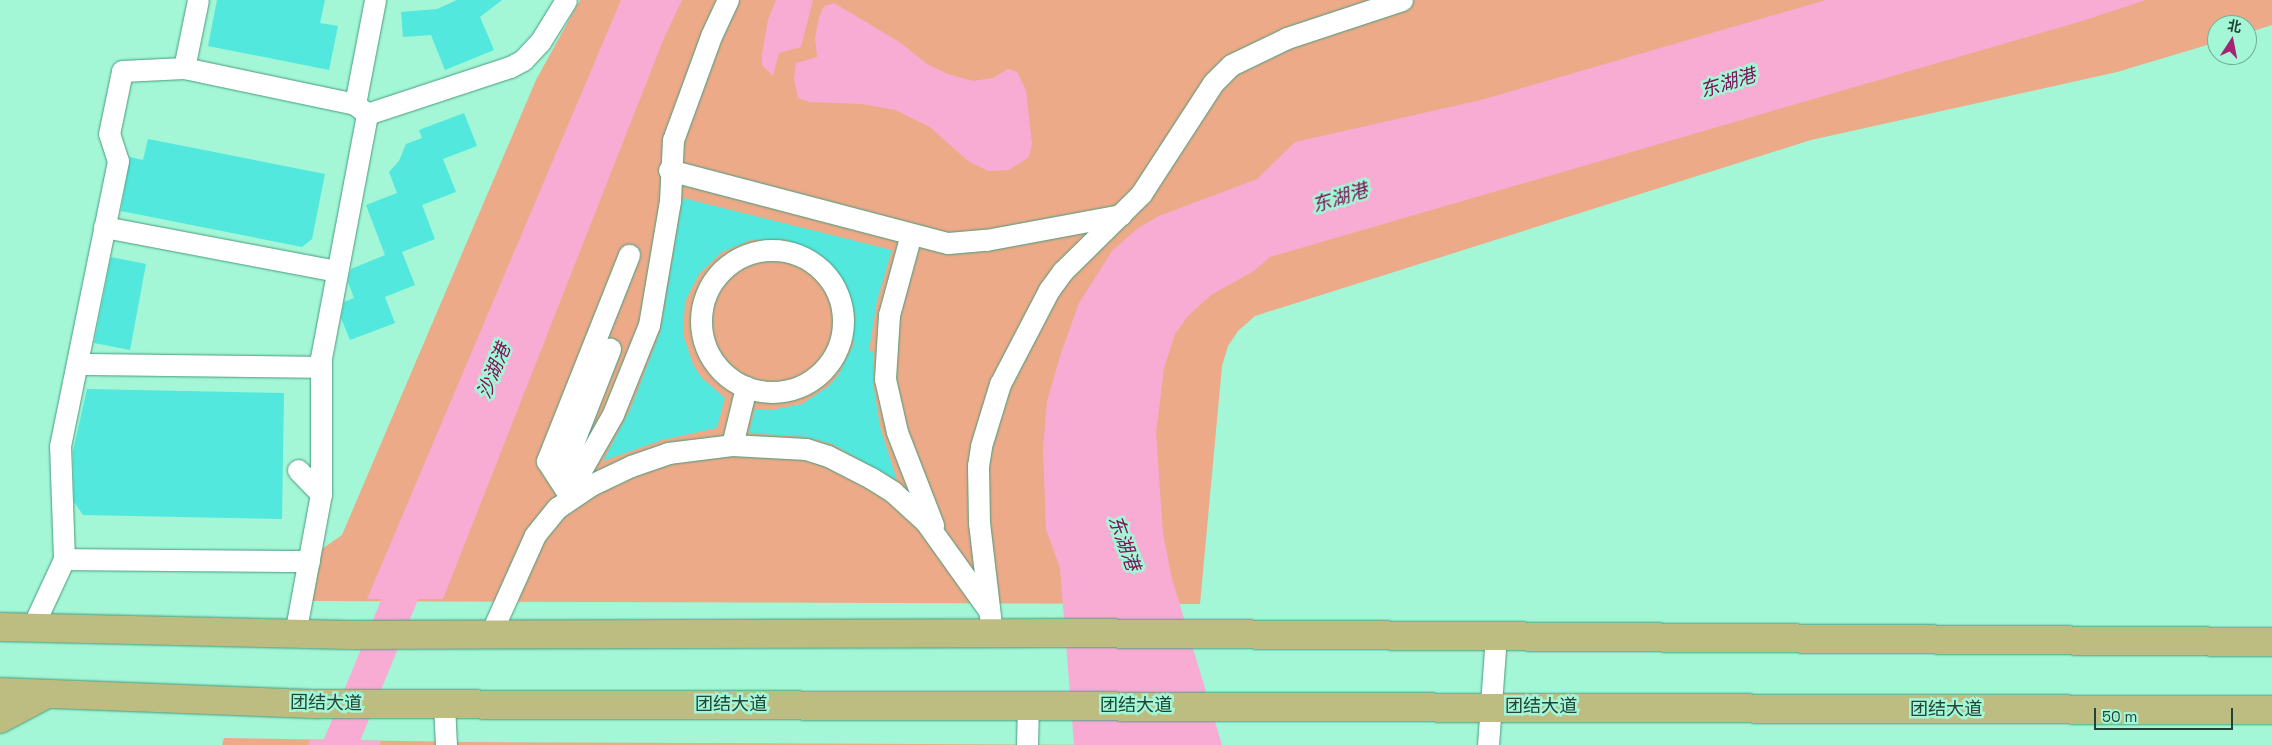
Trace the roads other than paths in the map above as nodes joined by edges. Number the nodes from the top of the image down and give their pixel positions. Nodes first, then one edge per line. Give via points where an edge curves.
1 (198, 0) edge
2 (375, 0) edge
3 (566, 0) edge
4 (728, 0) edge
5 (1402, 0) edge
6 (184, 68) junction
7 (361, 109) junction
8 (669, 170) junction
9 (1121, 215) junction
10 (104, 227) junction
11 (911, 234) junction
12 (629, 255) dead end
13 (337, 271) junction
14 (610, 348) dead end
15 (76, 364) junction
16 (321, 367) junction
17 (746, 387) junction
18 (732, 445) junction
19 (298, 470) dead end
20 (566, 490) junction
21 (320, 494) junction
22 (938, 535) junction
23 (64, 559) junction
24 (309, 561) junction
25 (991, 623) junction
26 (0, 627) edge
27 (32, 628) junction
28 (491, 633) junction
29 (295, 634) junction
30 (1496, 636) junction
31 (2272, 642) edge
32 (0, 692) edge
33 (48, 694) junction
34 (444, 704) junction
35 (1036, 704) junction
36 (1493, 706) junction
37 (2272, 710) edge
38 (0, 719) edge
39 (446, 745) edge
40 (1027, 745) edge
41 (1488, 745) edge

1 - 6 lane
2 - 7 lane
3 - 7 lane via 540,42 523,60
4 - 8 lane via 711,36 673,140
5 - 9 lane via 1287,38 1230,65 1213,83 1141,194
6 - 7 lane
6 - 10 lane via 122,71 109,134 118,161
7 - 13 lane
8 - 11 lane
8 - 20 lane via 669,208 649,324 613,414
9 - 11 lane via 966,243
9 - 25 lane via 1063,271 1049,290 1000,384 986,425 978,466 978,492
10 - 13 lane
10 - 15 lane
11 - 22 lane via 889,316 886,379 897,432
12 - 20 lane via 547,461
13 - 16 lane
14 - 20 lane
15 - 16 lane
15 - 23 lane via 59,456
16 - 21 lane
17 - 17 lane via 772,392 798,387 821,372 837,350 843,324 839,298 826,274 805,258 779,250 752,253 728,265 710,285 702,311 703,338 714,362
17 - 18 lane
18 - 20 lane via 668,453
18 - 22 lane via 778,445 828,456 893,492
19 - 21 lane
20 - 28 lane via 557,508 534,535
21 - 24 lane
22 - 25 lane
23 - 24 lane
23 - 27 lane
24 - 29 lane
25 - 28 main road
25 - 30 main road via 1048,633
26 - 27 main road
27 - 29 main road
28 - 29 main road
30 - 31 main road
30 - 36 lane
32 - 33 main road, 团结大道
33 - 34 main road, 团结大道 via 319,704
33 - 38 main road
34 - 35 main road, 团结大道
34 - 39 lane
35 - 36 main road, 团结大道
35 - 40 lane
36 - 37 main road, 团结大道
36 - 41 lane

